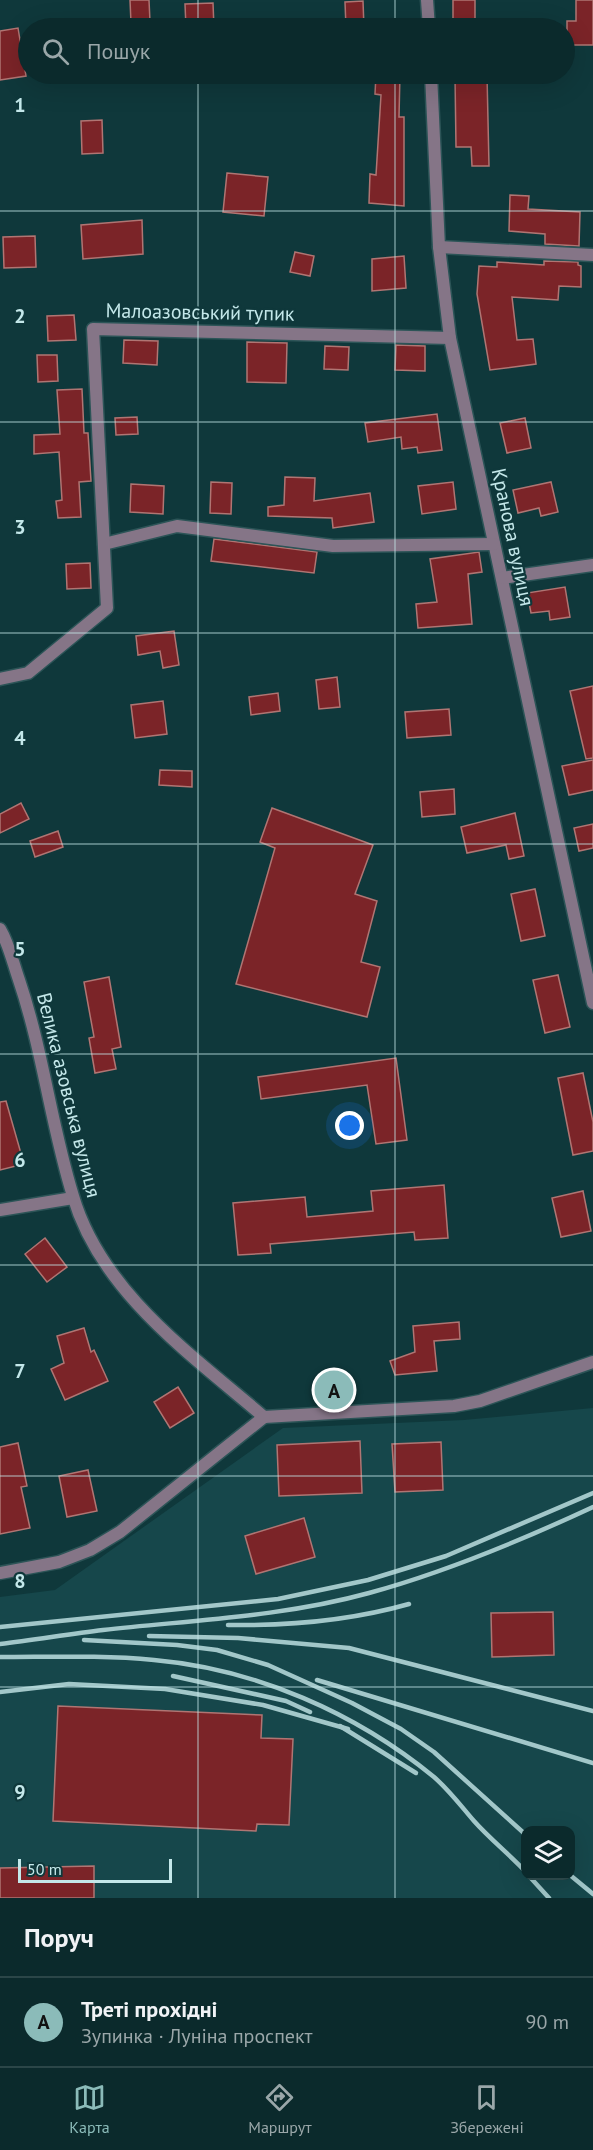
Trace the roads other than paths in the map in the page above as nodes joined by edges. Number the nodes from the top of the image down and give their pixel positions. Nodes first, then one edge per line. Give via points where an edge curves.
1 (428, 0) edge
2 (429, 18) edge
3 (431, 84) edge
4 (439, 247) junction
5 (593, 255) edge
6 (450, 338) junction
7 (104, 544) junction
8 (494, 544) junction
9 (593, 565) edge
10 (501, 578) junction
11 (0, 679) edge
12 (0, 929) edge
13 (593, 1003) edge
14 (73, 1198) junction
15 (0, 1210) edge
16 (593, 1362) edge
17 (264, 1417) junction
18 (0, 1573) edge

1 - 2 street
3 - 4 street, Кранова вулиця
4 - 5 street
4 - 6 street, Кранова вулиця
6 - 7 street, Малоазовський тупик via 93,329
6 - 8 street, Кранова вулиця
7 - 8 street via 177,526 333,546
7 - 11 street, Малоазовський тупик via 107,608 28,673
8 - 10 street, Кранова вулиця
9 - 10 street
10 - 13 street, Кранова вулиця
12 - 14 street, Велика азовська вулиця via 33,1022
14 - 15 street
14 - 17 street, Велика азовська вулиця via 97,1251 132,1299
16 - 17 street via 480,1401 454,1406
17 - 18 street via 120,1532 90,1550 59,1562

